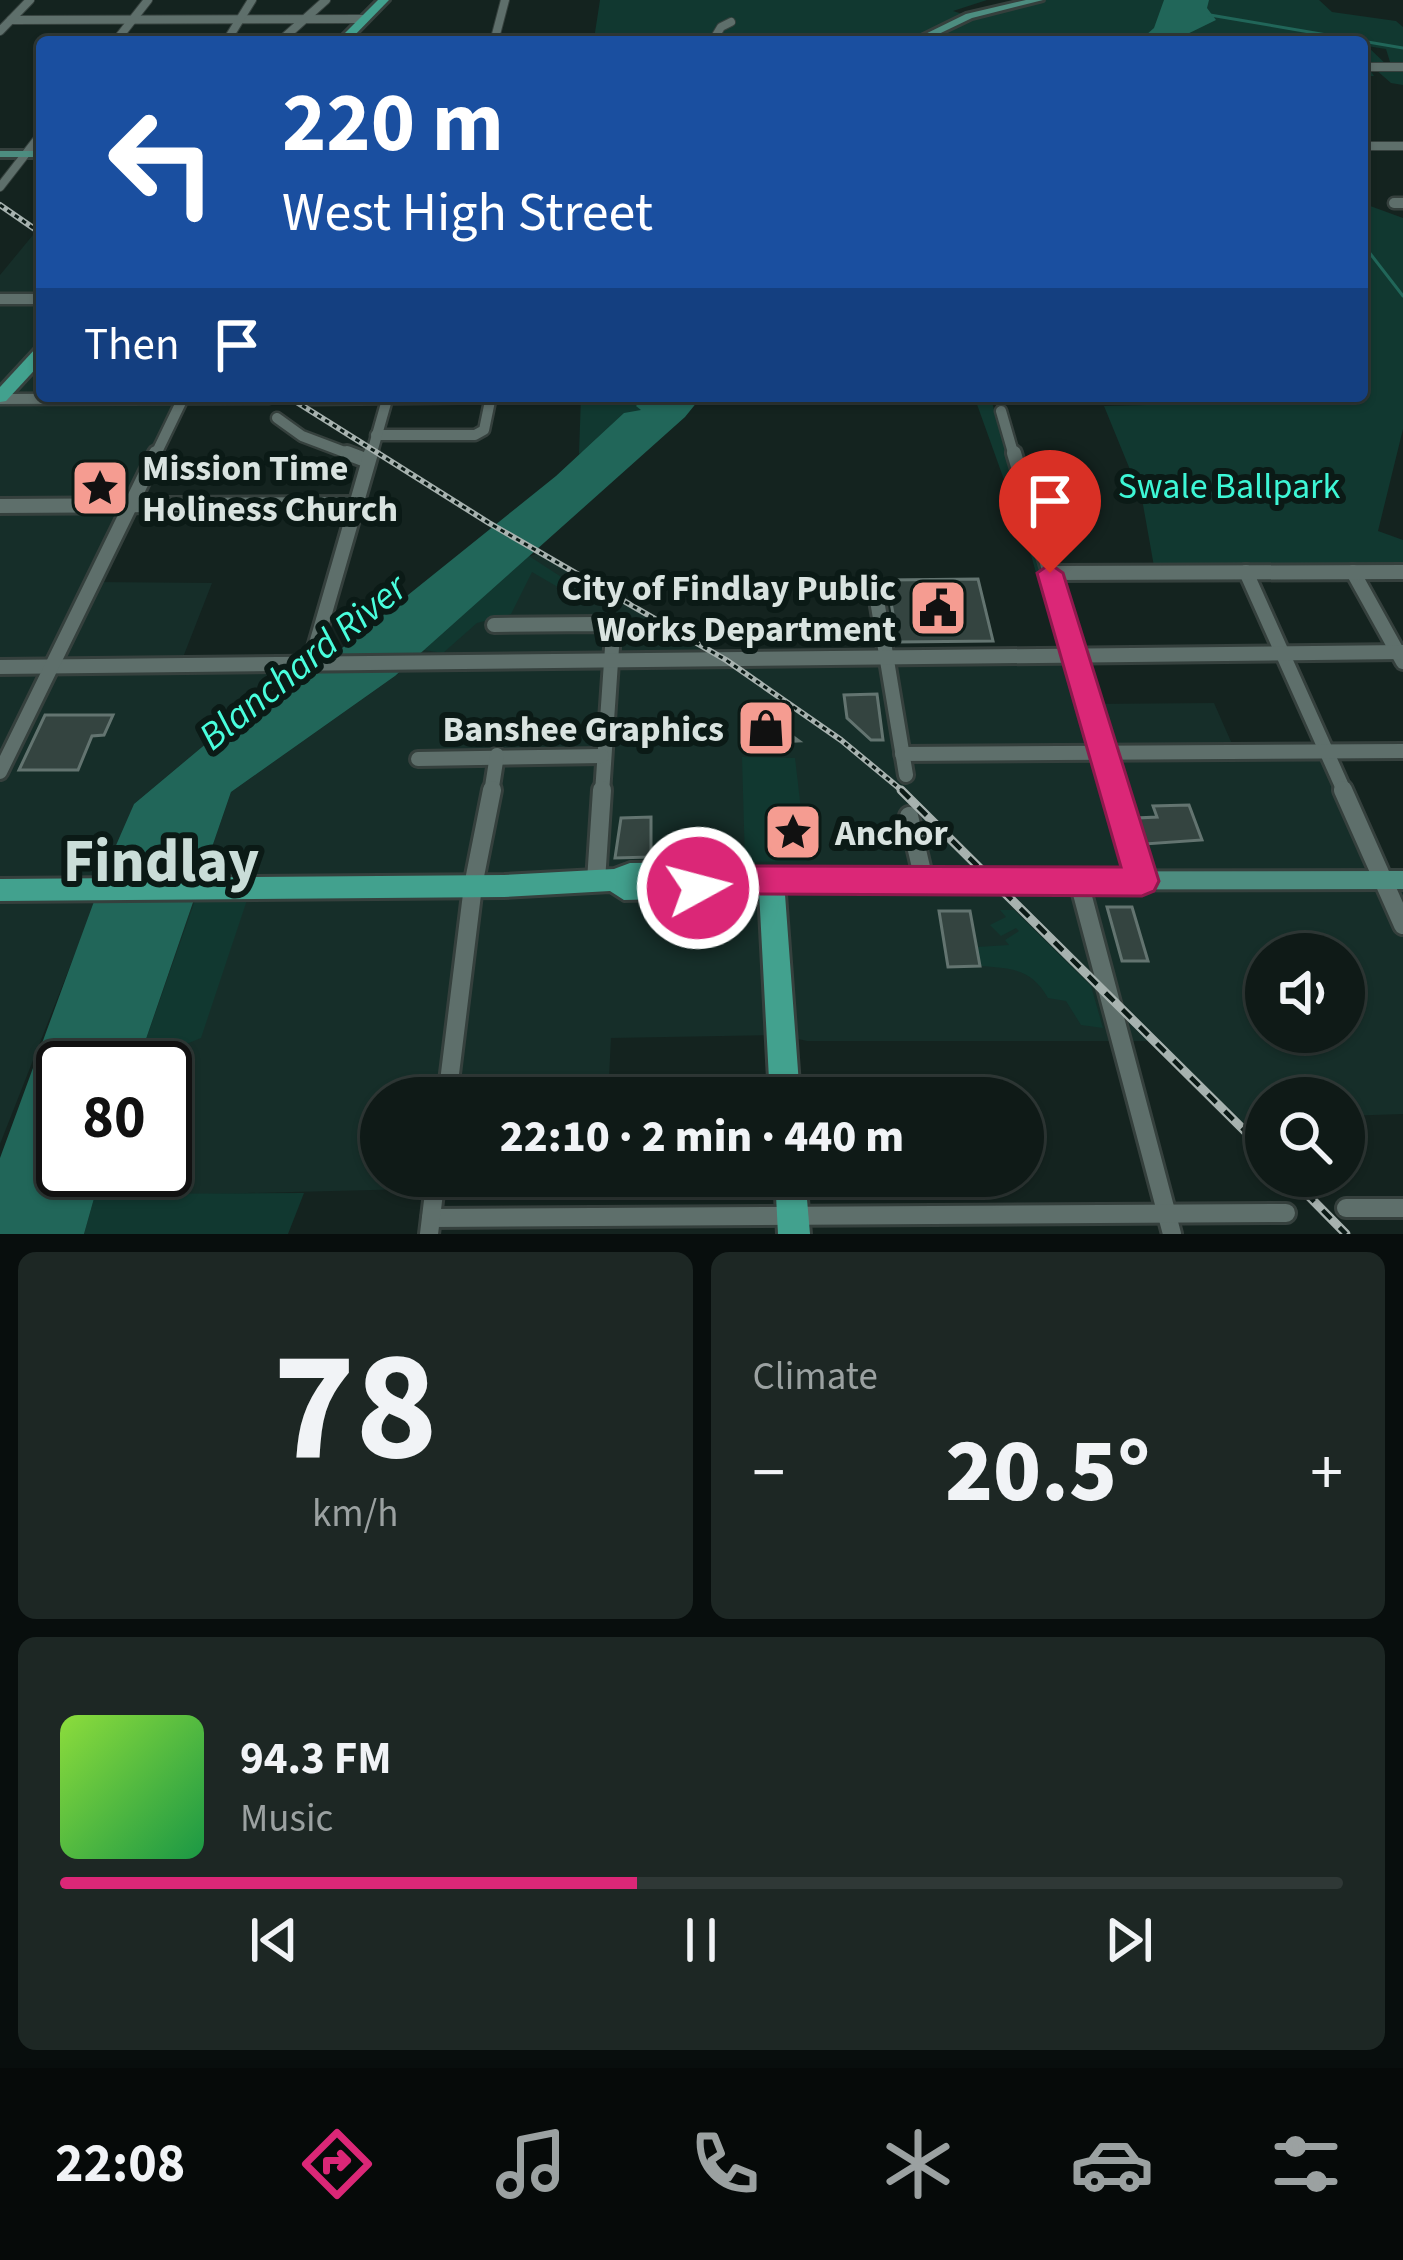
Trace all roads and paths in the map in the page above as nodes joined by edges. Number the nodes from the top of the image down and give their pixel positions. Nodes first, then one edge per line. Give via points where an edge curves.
1 (30, 0) edge
2 (148, 0) edge
3 (252, 0) edge
4 (326, 0) edge
5 (384, 0) edge
6 (505, 0) edge
7 (1038, 0) edge
8 (241, 19) junction
9 (304, 19) junction
10 (364, 19) junction
11 (11, 20) junction
12 (133, 20) junction
13 (730, 22) dead end
14 (0, 31) edge
15 (120, 36) edge
16 (230, 36) edge
17 (286, 36) edge
18 (348, 36) edge
19 (496, 36) edge
20 (716, 36) edge
21 (927, 36) edge
22 (1368, 67) edge
23 (1403, 67) edge
24 (36, 140) edge
25 (1368, 146) edge
26 (1403, 146) edge
27 (0, 154) edge
28 (25, 154) junction
29 (36, 154) edge
30 (0, 187) edge
31 (0, 299) edge
32 (36, 299) edge
33 (36, 359) edge
34 (0, 398) edge
35 (36, 398) edge
36 (182, 402) edge
37 (386, 402) edge
38 (490, 402) edge
39 (1000, 410) dead end
40 (277, 418) dead end
41 (376, 435) junction
42 (368, 461) junction
43 (356, 504) junction
44 (0, 506) edge
45 (131, 506) junction
46 (1246, 572) junction
47 (1353, 572) junction
48 (1403, 572) edge
49 (1050, 573) junction
50 (875, 588) dead end
51 (494, 625) dead end
52 (1283, 653) junction
53 (1074, 654) junction
54 (1401, 655) edge
55 (885, 656) junction
56 (611, 664) junction
57 (310, 665) junction
58 (0, 667) edge
59 (52, 667) junction
60 (1403, 751) edge
61 (1327, 752) junction
62 (497, 754) junction
63 (902, 754) junction
64 (602, 755) junction
65 (1103, 755) junction
66 (418, 759) dead end
67 (0, 772) edge
68 (906, 775) dead end
69 (909, 816) dead end
70 (758, 880) junction
71 (924, 880) junction
72 (1394, 880) edge
73 (606, 881) junction
74 (1142, 881) junction
75 (1079, 883) junction
76 (473, 886) junction
77 (0, 890) edge
78 (1403, 925) edge
79 (450, 1077) edge
80 (782, 1077) edge
81 (1346, 1208) dead end
82 (1403, 1208) edge
83 (1286, 1213) dead end
84 (793, 1224) edge
85 (1170, 1224) edge
86 (430, 1226) edge

1 - 11 street
2 - 12 street
3 - 8 street
4 - 9 street
5 - 10 highway
6 - 19 street
7 - 21 main road via 969,16
8 - 9 street
8 - 12 street
8 - 16 street
9 - 10 street
9 - 17 street
10 - 18 highway
11 - 12 street
11 - 14 street
12 - 15 street
13 - 20 street
22 - 23 street
24 - 28 street
25 - 26 street
27 - 28 main road
28 - 29 main road
28 - 30 street
31 - 32 street
33 - 34 highway
34 - 35 street
36 - 45 street
37 - 41 street
38 - 41 street via 484,430 475,435
39 - 49 street
40 - 42 street
41 - 42 street
42 - 43 street
43 - 45 street
43 - 57 street
44 - 45 street
45 - 59 street
46 - 47 street
46 - 49 street
46 - 52 street
47 - 48 street
47 - 54 street
49 - 53 street
50 - 55 street
51 - 56 street via 598,624 611,629
52 - 53 street
52 - 54 street
52 - 61 street
53 - 55 street
53 - 65 street
55 - 56 street
55 - 63 street
56 - 57 street
56 - 64 street
57 - 59 street
58 - 59 street
59 - 67 street
60 - 61 street
61 - 65 street
61 - 72 street
62 - 64 street
62 - 66 street
62 - 76 street
63 - 65 street
63 - 68 street
64 - 73 street
65 - 74 street
69 - 71 street
70 - 71 main road
70 - 73 highway via 735,888 624,889
70 - 80 highway
71 - 75 main road
72 - 74 main road
72 - 78 street
73 - 76 highway
74 - 75 main road
75 - 85 street
76 - 77 highway
76 - 79 street
81 - 82 street
83 - 85 street
84 - 85 street
84 - 86 street

